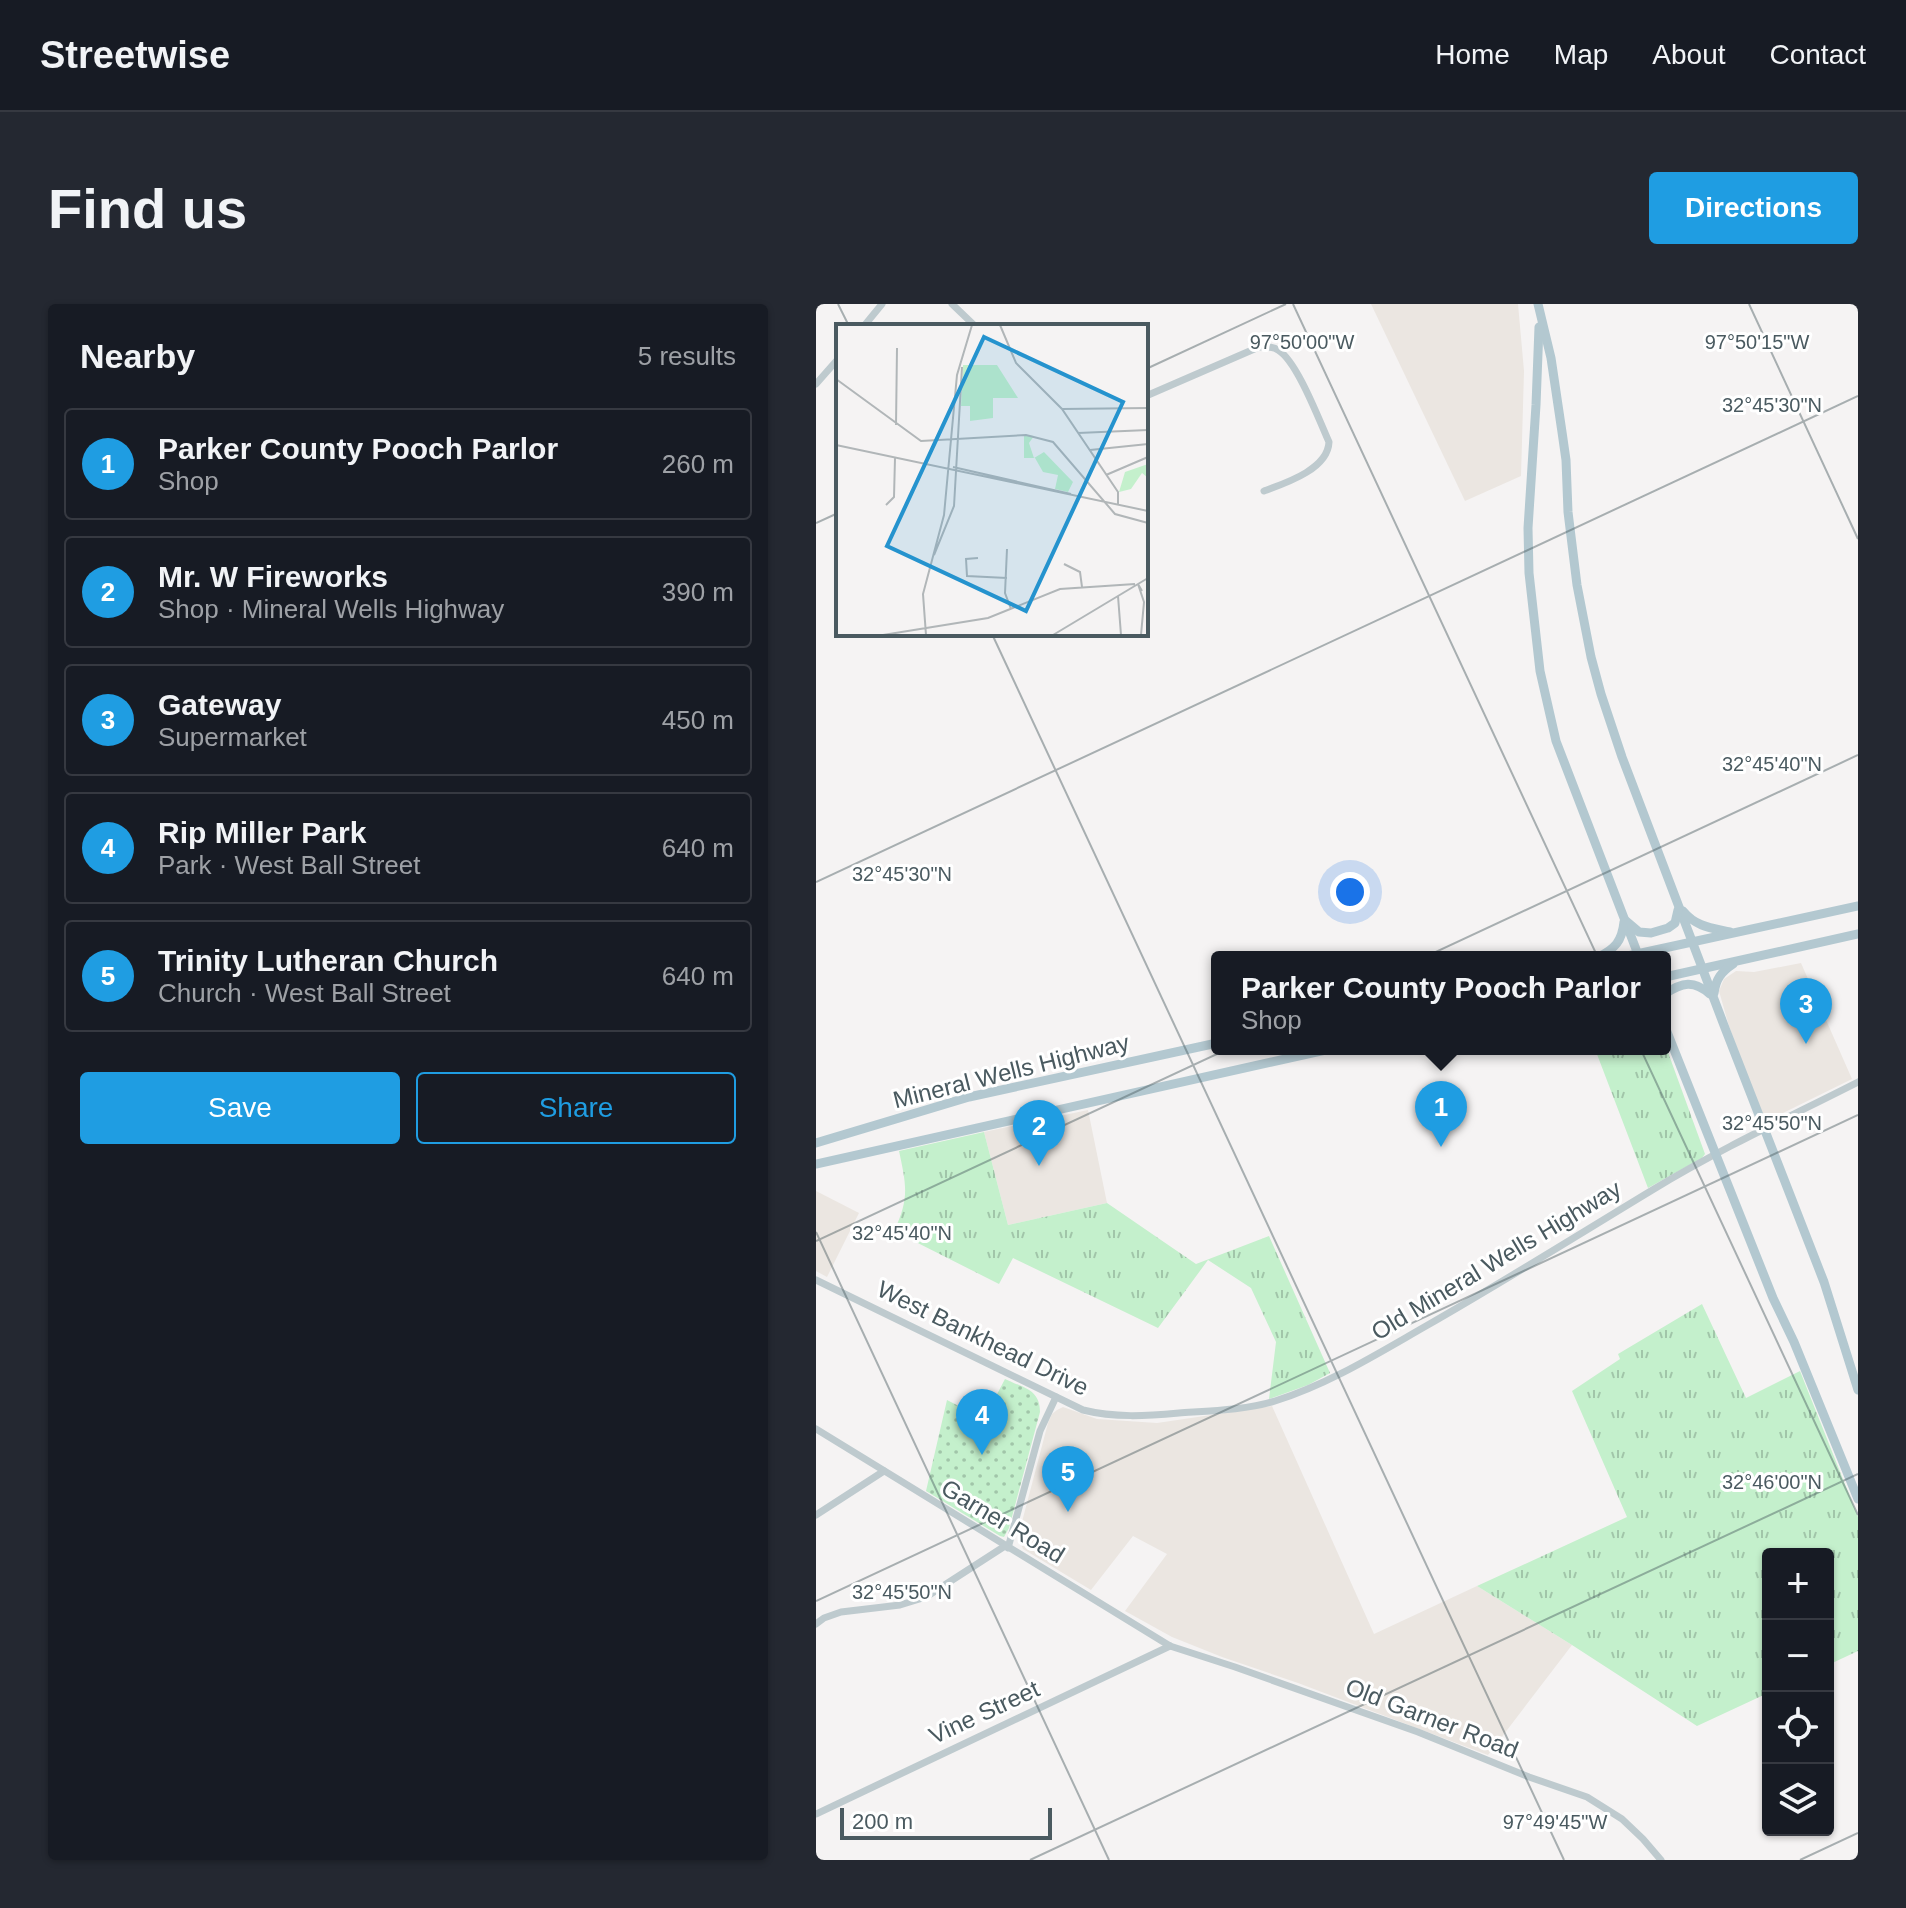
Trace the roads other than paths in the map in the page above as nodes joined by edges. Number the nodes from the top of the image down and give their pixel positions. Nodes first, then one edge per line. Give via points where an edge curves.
1 (882, 304) edge
2 (952, 304) edge
3 (1539, 309) edge
4 (866, 324) edge
5 (973, 324) edge
6 (836, 361) edge
7 (816, 384) edge
8 (1148, 395) edge
9 (1264, 491) dead end
10 (1679, 906) junction
11 (1858, 906) edge
12 (1624, 919) junction
13 (1738, 933) junction
14 (1858, 934) edge
15 (1693, 942) junction
16 (1608, 951) edge
17 (1636, 951) edge
18 (1655, 951) edge
19 (1737, 961) junction
20 (1703, 968) junction
21 (1671, 976) edge
22 (1671, 990) edge
23 (1713, 997) junction
24 (1671, 1043) edge
25 (1211, 1044) edge
26 (1303, 1055) edge
27 (1858, 1082) edge
28 (1763, 1128) junction
29 (816, 1143) edge
30 (1714, 1154) junction
31 (816, 1164) edge
32 (816, 1280) edge
33 (1858, 1390) edge
34 (1056, 1397) junction
35 (1137, 1417) joint
36 (816, 1429) edge
37 (884, 1471) junction
38 (1858, 1499) edge
39 (816, 1515) edge
40 (1007, 1547) junction
41 (816, 1624) edge
42 (1170, 1646) junction
43 (816, 1814) edge
44 (1661, 1860) edge

1 - 4 street
2 - 5 street
3 - 10 main road via 1557,396 1568,512 1591,657 1622,757
3 - 12 main road via 1528,528 1535,638 1556,741
6 - 7 street
8 - 9 street via 1259,347 1280,351 1292,364 1329,449 1313,469
10 - 12 main road via 1675,923 1651,933 1631,928
10 - 13 main road via 1698,925
10 - 15 main road
11 - 13 main road
12 - 16 main road via 1617,945
12 - 17 main road
13 - 15 main road
14 - 19 main road
15 - 18 main road
15 - 20 main road
19 - 20 main road
19 - 23 main road via 1715,982
20 - 21 main road
20 - 23 main road
22 - 23 main road via 1689,983
23 - 28 main road
24 - 30 main road
25 - 29 main road, Mineral Wells Highway via 969,1097
26 - 31 main road, Mineral Wells Highway
27 - 28 street, Old Mineral Wells Highway
28 - 30 street, Old Mineral Wells Highway
28 - 33 main road via 1824,1282
30 - 35 street, Old Mineral Wells Highway via 1317,1386 1272,1402
30 - 38 main road
32 - 34 street, West Bankhead Drive
34 - 35 street, West Bankhead Drive via 1098,1414
34 - 40 street via 1040,1431
36 - 37 street, Garner Road
37 - 39 street
37 - 40 street, Garner Road
40 - 41 street via 926,1597 841,1612
40 - 42 street, Garner Road
42 - 43 street, Vine Street
42 - 44 street, Old Garner Road via 1587,1797 1622,1819

